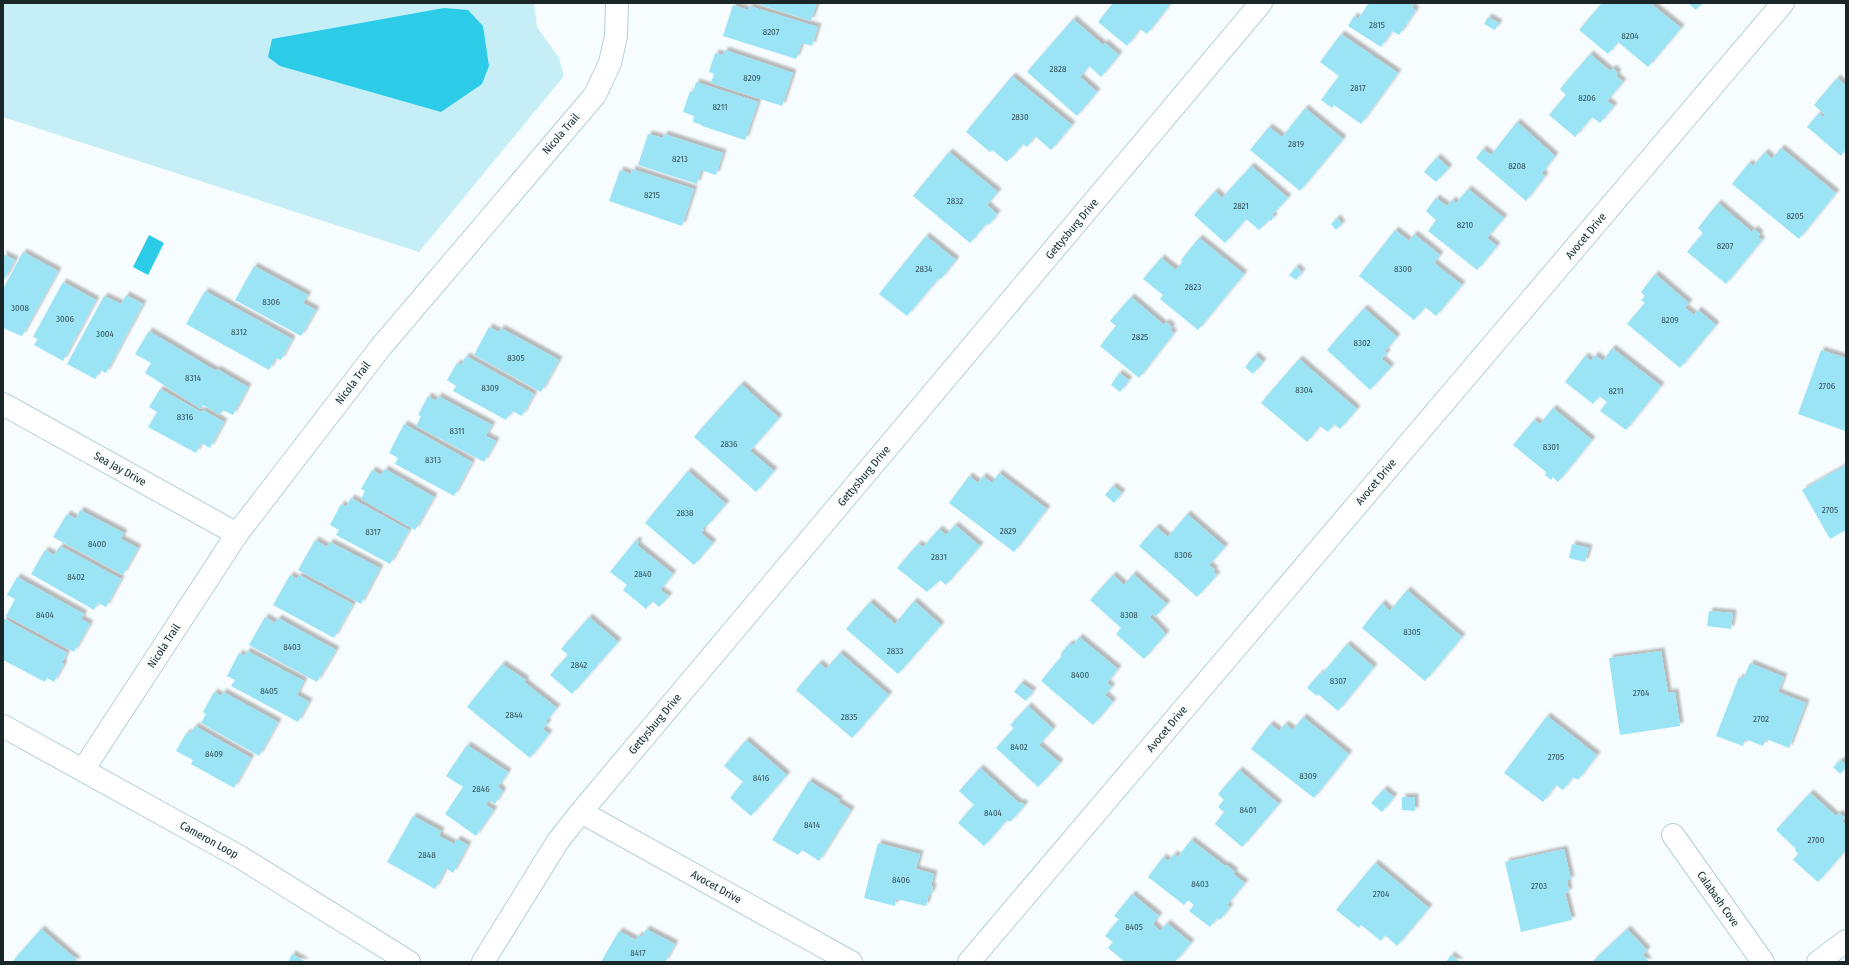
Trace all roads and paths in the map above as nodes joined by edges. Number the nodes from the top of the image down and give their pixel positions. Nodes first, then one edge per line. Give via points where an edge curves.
1 (617, 3) edge
2 (1261, 3) edge
3 (1783, 3) edge
4 (3, 404) edge
5 (237, 534) junction
6 (3, 726) edge
7 (83, 770) junction
8 (581, 812) junction
9 (1673, 835) dead end
10 (1846, 941) edge
11 (409, 962) edge
12 (483, 962) edge
13 (851, 962) edge
14 (969, 962) edge
15 (1763, 962) edge
16 (1818, 962) edge

1 - 5 street, Nicola Trail via 616,36 610,63 594,95 380,348
2 - 8 street, Gettysburg Drive
3 - 14 street, Avocet Drive
4 - 5 street, Sea Jay Drive
5 - 7 street, Nicola Trail
6 - 7 street, Cameron Loop
7 - 11 street, Cameron Loop via 240,857
8 - 12 street, Gettysburg Drive via 558,841
8 - 13 street, Avocet Drive
9 - 15 street, Calabash Cove
10 - 16 street

